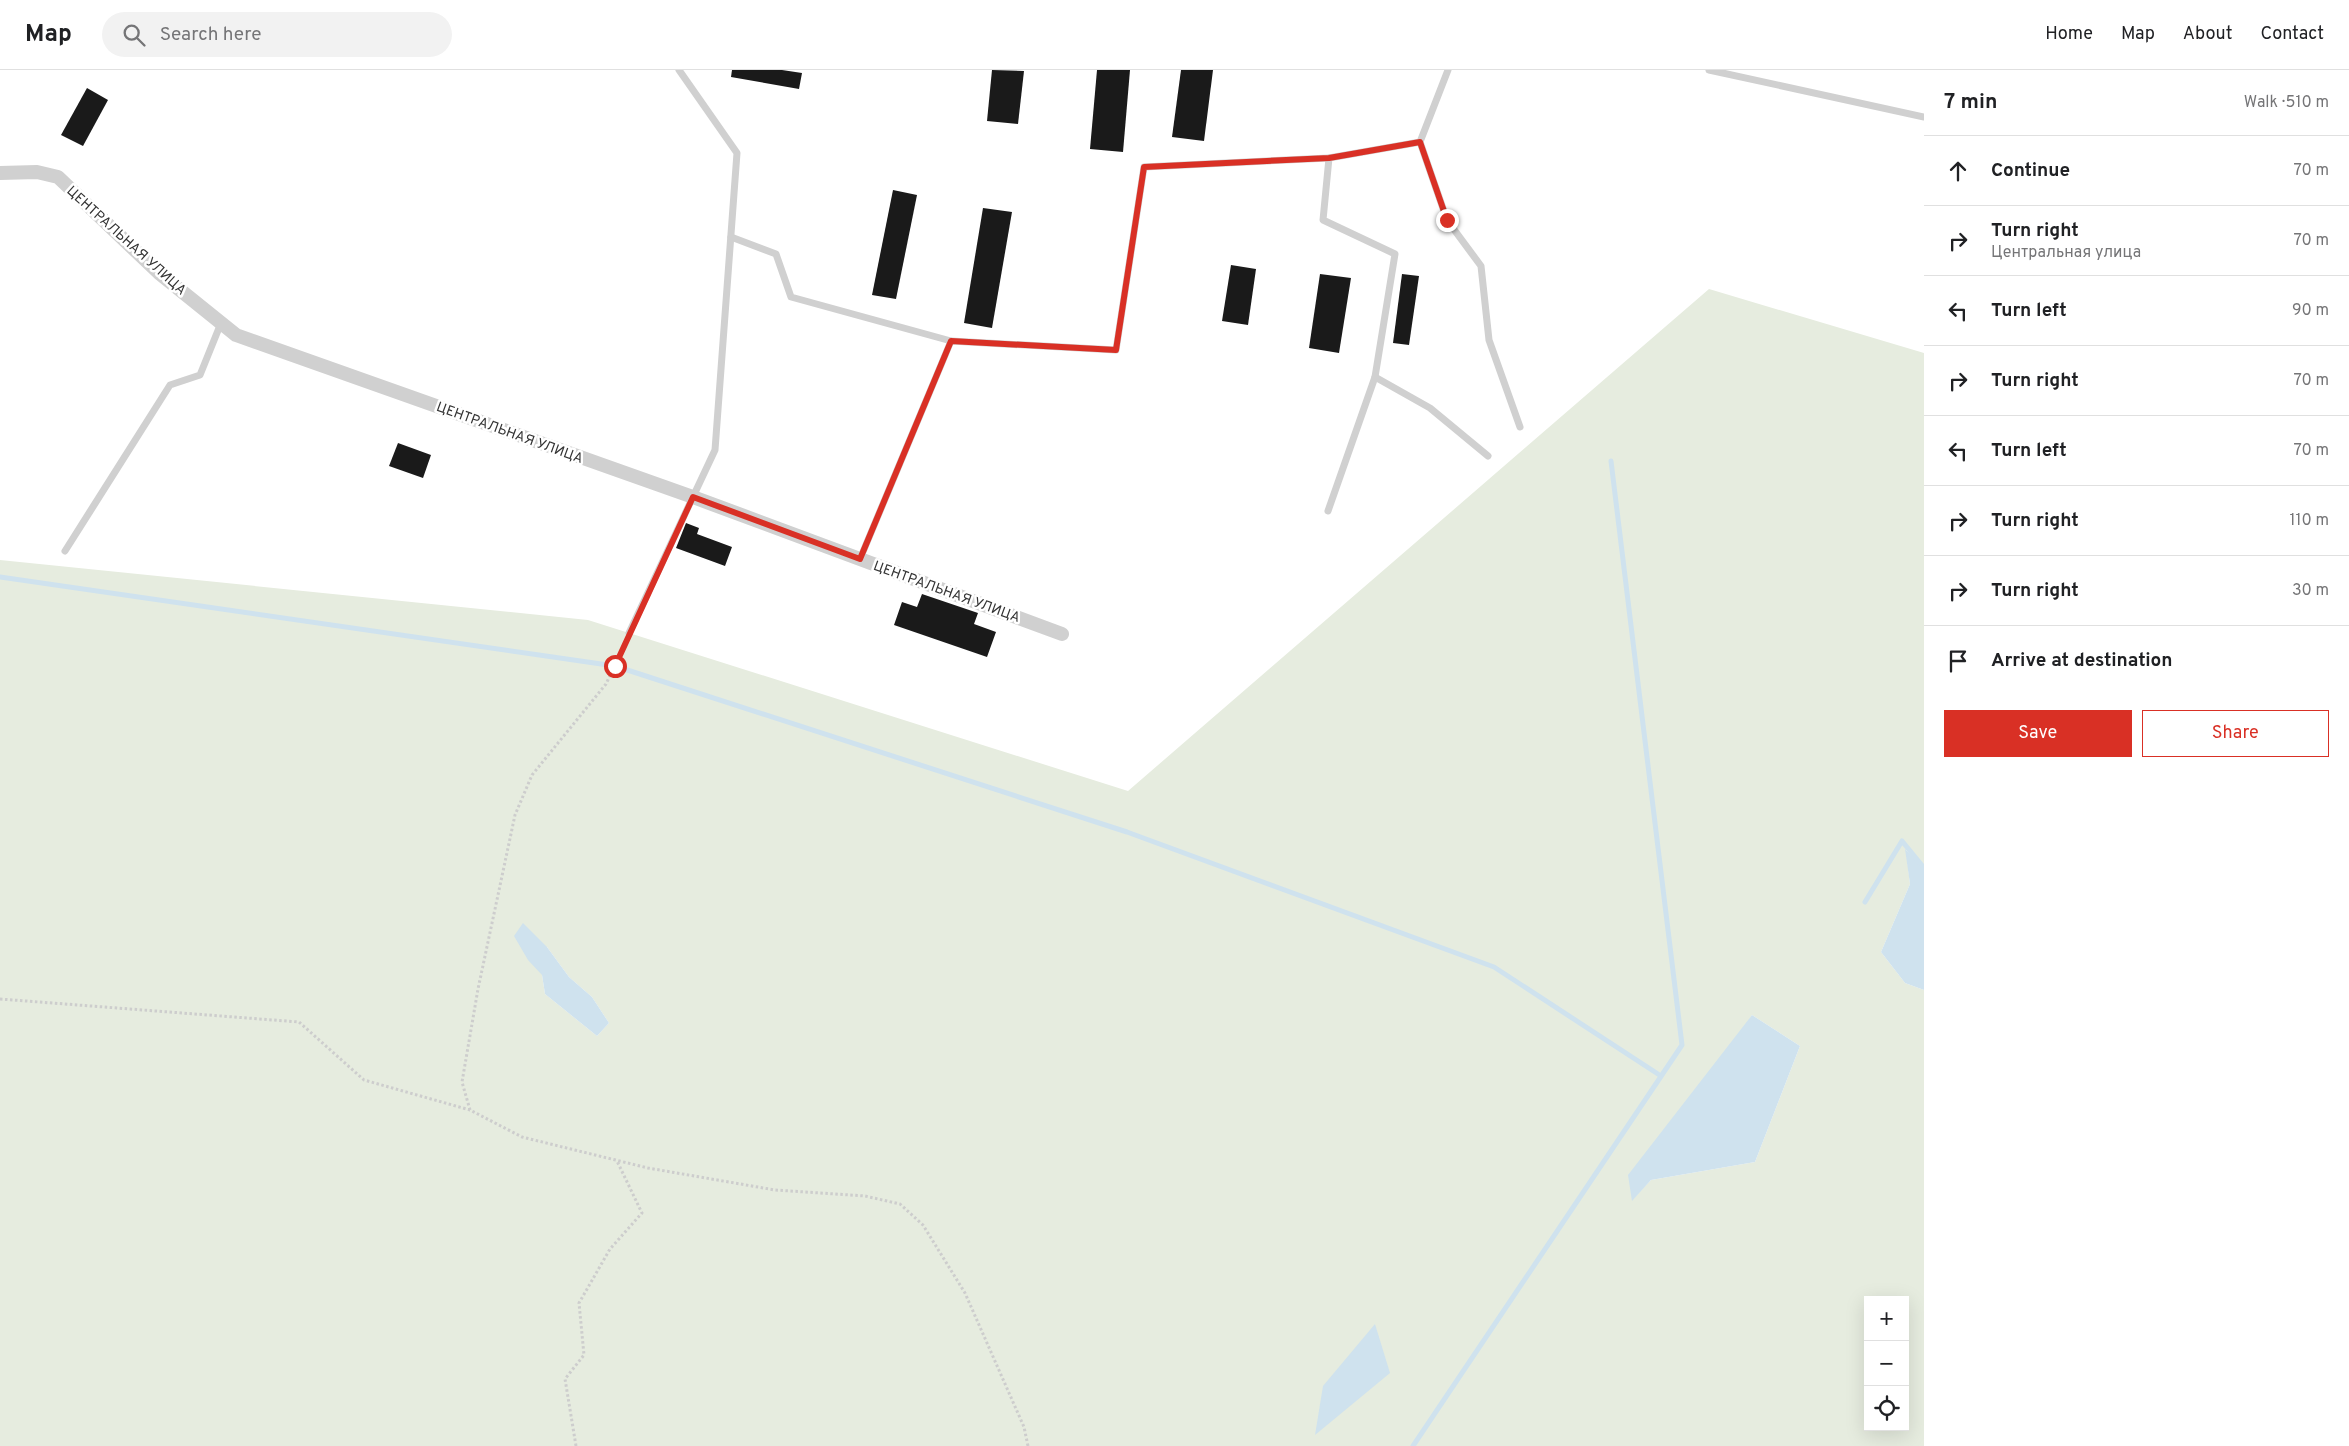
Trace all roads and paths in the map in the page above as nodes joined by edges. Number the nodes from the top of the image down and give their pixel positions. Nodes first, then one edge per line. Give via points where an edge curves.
1 (679, 70) edge
2 (1448, 70) edge
3 (1709, 70) edge
4 (1924, 117) edge
5 (1420, 142) junction
6 (1329, 158) junction
7 (0, 173) edge
8 (731, 237) junction
9 (222, 323) junction
10 (951, 341) junction
11 (1376, 377) junction
12 (1520, 427) dead end
13 (1488, 456) dead end
14 (693, 497) junction
15 (1328, 511) dead end
16 (65, 551) dead end
17 (860, 559) junction
18 (629, 633) joint
19 (1062, 634) dead end
20 (0, 999) edge
21 (470, 1110) junction
22 (616, 1160) junction
23 (576, 1446) edge
24 (1028, 1446) edge

1 - 8 lane via 737,153
2 - 5 lane
3 - 4 lane
5 - 6 lane
5 - 12 lane via 1447,220 1481,266 1489,340
6 - 10 lane via 1144,167 1116,350
6 - 11 lane via 1323,220 1395,254
7 - 9 street, ЦЕНТРАЛЬНАЯ УЛИЦА via 37,172 58,178 159,273
8 - 10 lane via 776,254 791,296
8 - 14 lane via 715,450
9 - 14 street, ЦЕНТРАЛЬНАЯ УЛИЦА via 236,335
9 - 16 lane via 200,375 170,385
10 - 17 lane
11 - 13 lane via 1430,408
11 - 15 lane
14 - 17 street, ЦЕНТРАЛЬНАЯ УЛИЦА
14 - 18 lane
17 - 19 street, ЦЕНТРАЛЬНАЯ УЛИЦА
18 - 21 path via 606,684 532,775 515,815 462,1082
20 - 21 path via 298,1022 364,1080
21 - 22 path via 522,1137
22 - 23 path via 642,1213 610,1249 578,1303 584,1356 565,1379
22 - 24 path via 775,1190 865,1196 900,1204 923,1225 965,1293 1024,1428

